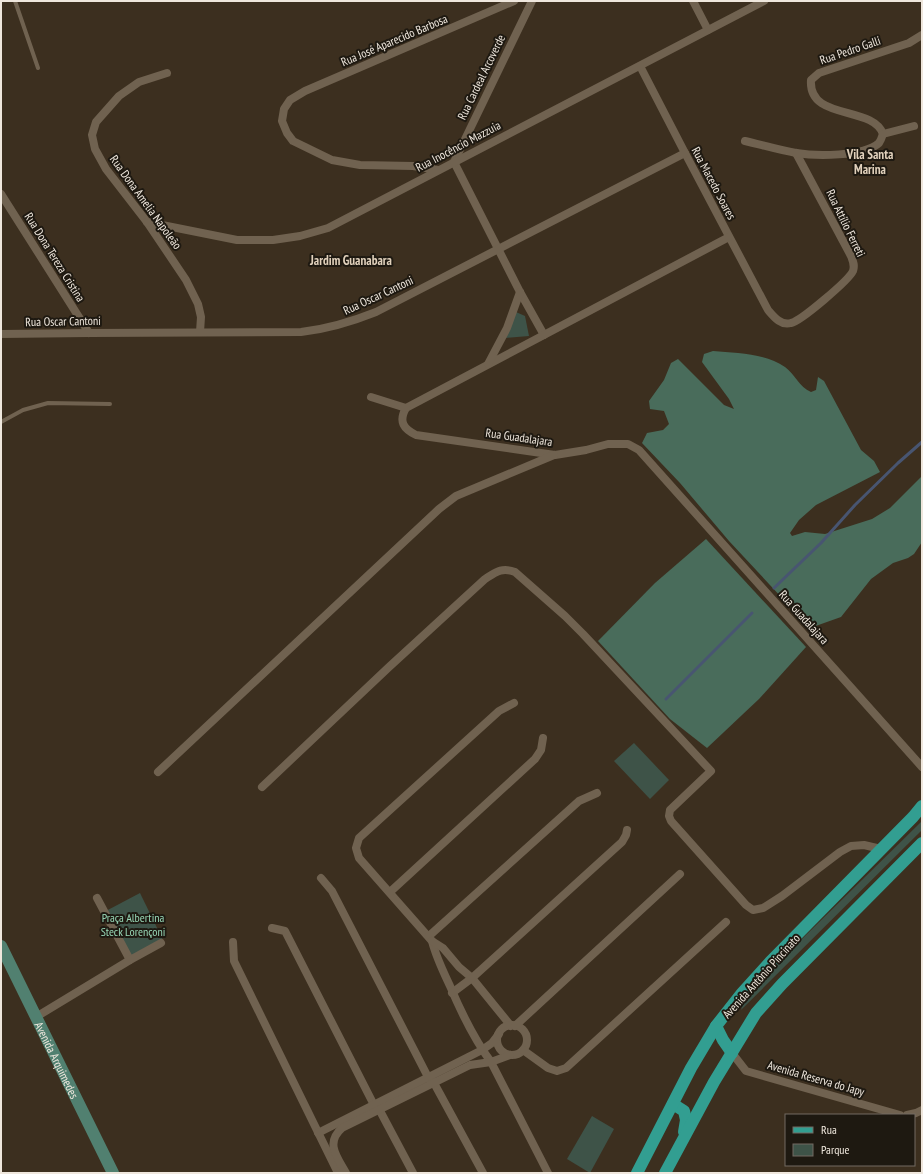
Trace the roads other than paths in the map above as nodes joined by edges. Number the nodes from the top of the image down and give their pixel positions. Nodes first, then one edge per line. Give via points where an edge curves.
1 (15, 1) edge
2 (514, 1) edge
3 (532, 1) edge
4 (693, 1) edge
5 (764, 1) edge
6 (708, 30) junction
7 (922, 35) edge
8 (640, 66) junction
9 (38, 68) dead end
10 (167, 73) dead end
11 (914, 126) dead end
12 (883, 134) junction
13 (745, 141) dead end
14 (684, 153) junction
15 (796, 153) junction
16 (454, 162) junction
17 (438, 170) junction
18 (1, 194) edge
19 (147, 222) junction
20 (729, 237) junction
21 (498, 249) junction
22 (520, 292) junction
23 (768, 310) joint
24 (200, 332) junction
25 (89, 333) junction
26 (1, 334) edge
27 (544, 335) junction
28 (488, 364) junction
29 (371, 397) dead end
30 (110, 404) dead end
31 (406, 408) junction
32 (1, 422) edge
33 (555, 455) junction
34 (514, 703) dead end
35 (543, 738) dead end
36 (922, 767) edge
37 (158, 772) dead end
38 (262, 787) dead end
39 (597, 793) dead end
40 (922, 806) edge
41 (627, 830) dead end
42 (922, 843) edge
43 (881, 849) junction
44 (680, 874) dead end
45 (321, 878) dead end
46 (390, 892) junction
47 (97, 898) dead end
48 (726, 922) dead end
49 (272, 928) dead end
50 (430, 938) junction
51 (233, 942) dead end
52 (161, 943) dead end
53 (1, 946) edge
54 (130, 960) junction
55 (472, 978) junction
56 (452, 993) junction
57 (36, 1017) junction
58 (513, 1026) junction
59 (716, 1026) junction
60 (499, 1034) junction
61 (482, 1050) junction
62 (523, 1050) junction
63 (732, 1053) junction
64 (510, 1055) junction
65 (490, 1062) junction
66 (431, 1080) junction
67 (673, 1104) junction
68 (376, 1107) junction
69 (922, 1110) edge
70 (896, 1114) edge
71 (911, 1114) edge
72 (318, 1133) junction
73 (683, 1139) junction
74 (113, 1173) edge
75 (338, 1173) edge
76 (346, 1173) edge
77 (413, 1173) edge
78 (483, 1173) edge
79 (548, 1173) edge
80 (637, 1173) edge
81 (665, 1173) edge

1 - 9 lane
2 - 17 street, Rua José Aparecido Barbosa via 305,91 290,100 284,109 282,121 293,141 332,160 360,165 413,166
3 - 16 street, Rua Cardeal Arcoverde
4 - 6 street
5 - 6 street, Rua Inocêncio Mazzuia
6 - 8 street, Rua Inocêncio Mazzuia
7 - 12 street, Rua Pedro Galli via 909,43 819,73 811,80 814,96 822,103 870,120 880,127
8 - 14 street, Rua Macedo Soares
8 - 16 street, Rua Inocêncio Mazzuia
10 - 19 street, Rua Dona Amelia Napoleão via 139,82 119,96 96,122 92,135 95,149 106,169
11 - 12 street
12 - 15 street via 880,142 873,147 857,152 830,155
13 - 15 street
14 - 20 street, Rua Macedo Soares
14 - 21 street, Rua Oscar Cantoni
15 - 23 street, Rua Attílio Ferreti via 851,256 853,271 802,318 791,323 783,323
16 - 17 street, Rua Inocêncio Mazzuia
16 - 21 street
17 - 19 street, Rua Inocêncio Mazzuia via 328,228 300,236 273,240 237,240
18 - 25 street, Rua Dona Tereza Cristina
19 - 24 street, Rua Dona Amelia Napoleão via 186,280 198,304 201,317
20 - 23 street, Rua Macedo Soares
20 - 27 street
21 - 22 street
21 - 24 street, Rua Oscar Cantoni via 376,312 335,326 301,332
22 - 27 street
22 - 28 street via 507,328
24 - 25 street, Rua Oscar Cantoni
25 - 26 street, Rua Oscar Cantoni
27 - 28 street
28 - 31 street
29 - 31 street
30 - 32 lane via 48,403 23,410
31 - 33 street, Rua Guadalajara via 402,415 402,424 416,435
33 - 36 street, Rua Guadalajara via 608,444 628,444 639,450
33 - 37 street via 456,496
34 - 46 street via 498,711 359,838 356,848 359,858
35 - 46 street via 541,750 535,760
38 - 43 street via 485,579 507,569 515,572 565,616 711,771 670,810 669,816 746,905 753,910 763,908 851,846 864,845
39 - 50 street via 579,800
40 - 43 main road, Avenida Antônio Pincinato
41 - 55 street via 622,842
42 - 63 main road, Avenida Antônio Pincinato via 782,984 756,1013
43 - 59 main road, Avenida Antônio Pincinato via 770,962
44 - 58 street
45 - 66 street via 332,891
46 - 50 street
47 - 54 street
48 - 62 street via 566,1068 557,1071 548,1068
49 - 68 street via 285,931
50 - 55 street
50 - 56 street
51 - 72 street via 234,961
52 - 54 street
53 - 57 main road, Avenida Arquimedes
54 - 57 street
55 - 56 street
55 - 58 street
56 - 61 street
57 - 74 main road, Avenida Arquimedes
58 - 60 street
58 - 62 street via 520,1028 526,1036
59 - 63 main road
59 - 67 main road, Avenida Antônio Pincinato
60 - 61 street
60 - 64 street via 499,1048
61 - 65 street
61 - 66 street
62 - 64 street
63 - 70 street, Avenida Reserva do Japy via 746,1071
63 - 73 main road, Avenida Antônio Pincinato
64 - 65 street
65 - 66 street via 470,1065
65 - 79 street
66 - 68 street
66 - 78 street
67 - 73 main road via 684,1112 686,1120
67 - 80 main road, Avenida Antônio Pincinato
68 - 72 street
68 - 76 street via 335,1134 335,1152
68 - 77 street
69 - 71 street
72 - 75 street
73 - 81 main road, Avenida Antônio Pincinato

